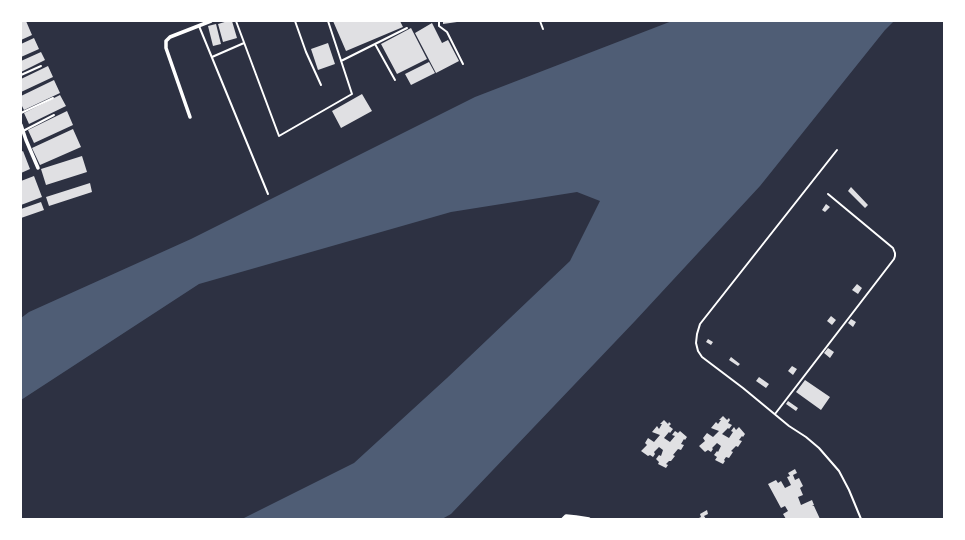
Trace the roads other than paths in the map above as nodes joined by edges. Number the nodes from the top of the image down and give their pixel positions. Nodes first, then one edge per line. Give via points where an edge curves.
1 (211, 21) edge
2 (236, 21) edge
3 (295, 21) edge
4 (328, 21) edge
5 (439, 21) edge
6 (540, 21) edge
7 (199, 26) junction
8 (407, 28) dead end
9 (543, 29) dead end
10 (244, 43) junction
11 (375, 44) junction
12 (212, 57) junction
13 (341, 61) junction
14 (463, 64) dead end
15 (41, 66) dead end
16 (21, 75) edge
17 (395, 80) dead end
18 (320, 85) dead end
19 (53, 98) dead end
20 (21, 113) edge
21 (54, 115) dead end
22 (190, 117) dead end
23 (21, 125) edge
24 (23, 131) junction
25 (837, 150) dead end
26 (38, 168) dead end
27 (268, 194) dead end
28 (828, 194) dead end
29 (775, 414) junction
30 (563, 519) edge
31 (589, 519) edge
32 (861, 519) edge

1 - 7 street
2 - 10 lane
3 - 18 lane
4 - 13 lane
5 - 14 lane
6 - 9 lane
7 - 12 lane
7 - 22 street via 166,41 166,48
8 - 11 lane
10 - 12 lane
10 - 13 lane via 279,136 352,94
11 - 13 lane
11 - 17 lane
12 - 27 lane
15 - 16 lane
19 - 20 lane
21 - 24 lane
23 - 24 street
24 - 26 street
25 - 29 lane via 700,324 697,334 696,343 702,356
28 - 29 lane via 893,248 895,256
29 - 32 lane via 831,461 849,490
30 - 31 street via 566,516

